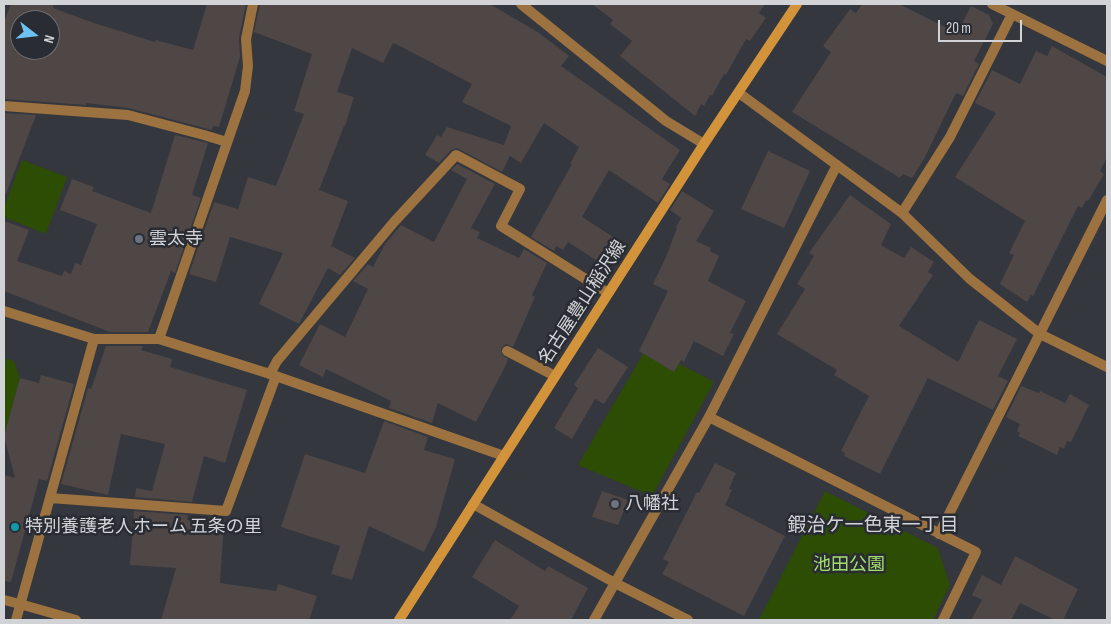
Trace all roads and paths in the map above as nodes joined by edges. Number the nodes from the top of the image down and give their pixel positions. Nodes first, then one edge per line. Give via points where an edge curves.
1 (253, 4) edge
2 (521, 4) edge
3 (797, 4) edge
4 (992, 4) edge
5 (1012, 14) junction
6 (1107, 61) edge
7 (739, 93) junction
8 (4, 106) edge
9 (227, 142) junction
10 (704, 144) junction
11 (837, 165) junction
12 (1107, 200) edge
13 (902, 213) junction
14 (608, 293) junction
15 (4, 311) edge
16 (1040, 334) junction
17 (94, 339) junction
18 (160, 339) junction
19 (507, 351) dead end
20 (1107, 367) edge
21 (273, 375) junction
22 (555, 376) junction
23 (709, 417) junction
24 (504, 456) junction
25 (50, 498) junction
26 (473, 504) junction
27 (939, 534) junction
28 (615, 583) junction
29 (4, 600) edge
30 (20, 604) junction
31 (16, 620) edge
32 (76, 620) edge
33 (399, 620) edge
34 (594, 620) edge
35 (688, 620) edge
36 (943, 620) edge

1 - 9 street via 246,39 248,66 245,90
2 - 10 street via 666,121
3 - 7 main road, 名古屋豊山稲沢線
4 - 5 street
5 - 6 street
5 - 13 street via 950,137
7 - 10 main road, 名古屋豊山稲沢線
7 - 11 street
8 - 9 street via 128,116
9 - 18 street
10 - 14 main road, 名古屋豊山稲沢線
11 - 13 street
11 - 23 street
12 - 16 street
13 - 16 street via 970,279
14 - 21 street via 501,226 520,189 456,155 394,222 277,361
14 - 22 main road, 名古屋豊山稲沢線
15 - 17 street
16 - 20 street
16 - 27 street
17 - 18 street
17 - 25 street
18 - 21 street
19 - 22 street
21 - 24 street
21 - 25 street via 226,512
22 - 24 main road, 名古屋豊山稲沢線
23 - 27 street
23 - 28 street
24 - 26 main road, 名古屋豊山稲沢線
25 - 30 street
26 - 28 street
26 - 33 main road, 名古屋豊山稲沢線
27 - 36 street via 976,552
28 - 34 street
28 - 35 street
29 - 30 street
30 - 31 street
30 - 32 street

